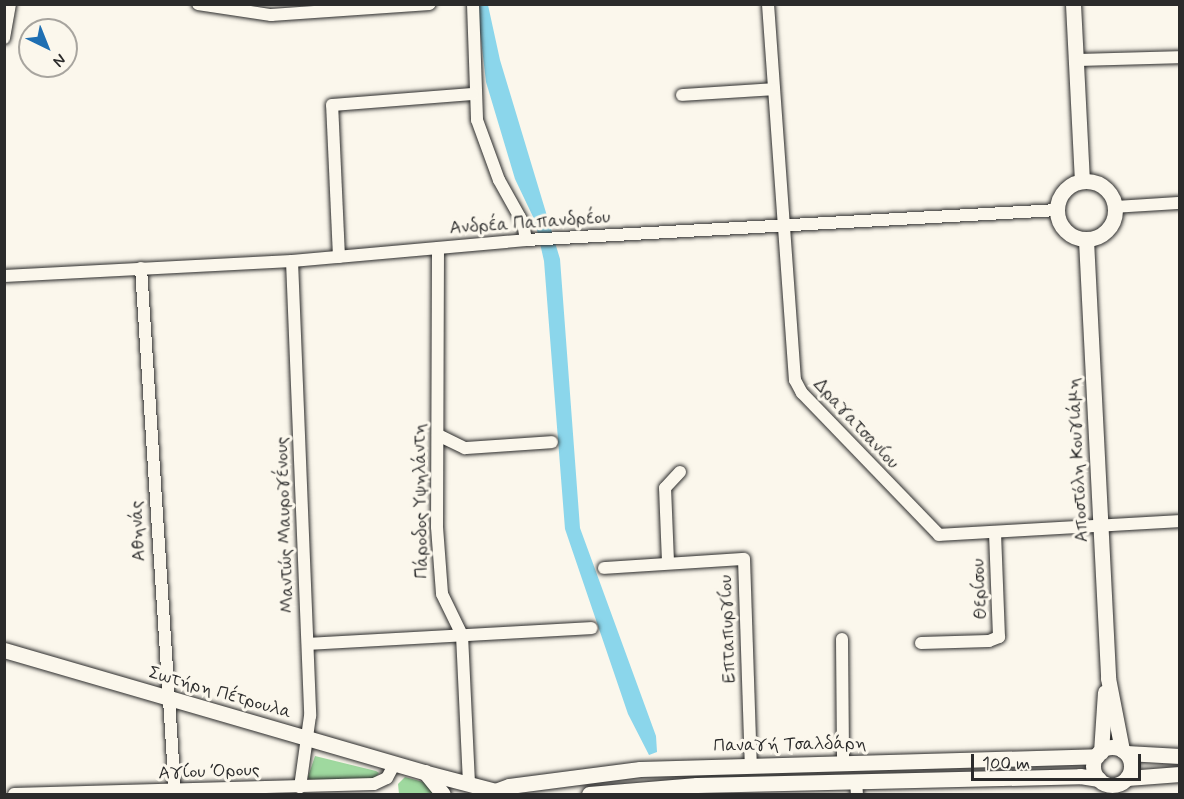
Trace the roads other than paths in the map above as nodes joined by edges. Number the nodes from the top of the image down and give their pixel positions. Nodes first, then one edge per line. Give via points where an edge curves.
1 (10, 4) edge
2 (198, 4) edge
3 (430, 4) edge
4 (473, 4) edge
5 (768, 4) edge
6 (1072, 4) edge
7 (258, 8) edge
8 (4, 38) edge
9 (1179, 57) edge
10 (1076, 60) junction
11 (774, 89) junction
12 (473, 94) junction
13 (682, 95) dead end
14 (1082, 181) junction
15 (1179, 203) edge
16 (1114, 207) junction
17 (1058, 210) junction
18 (784, 226) junction
19 (526, 240) junction
20 (1086, 240) junction
21 (438, 248) junction
22 (339, 257) junction
23 (292, 261) junction
24 (141, 268) junction
25 (4, 276) edge
26 (438, 435) junction
27 (552, 442) dead end
28 (680, 472) dead end
29 (1179, 521) edge
30 (1101, 525) junction
31 (995, 532) junction
32 (668, 561) junction
33 (604, 568) dead end
34 (592, 628) dead end
35 (462, 635) junction
36 (842, 639) dead end
37 (921, 643) dead end
38 (308, 644) junction
39 (4, 650) edge
40 (1108, 678) junction
41 (167, 698) junction
42 (309, 739) junction
43 (1124, 751) junction
44 (1099, 754) junction
45 (1179, 756) edge
46 (395, 763) junction
47 (843, 763) junction
48 (751, 766) junction
49 (424, 772) junction
50 (1179, 774) edge
51 (469, 784) junction
52 (1124, 784) edge
53 (1103, 785) edge
54 (300, 787) junction
55 (857, 788) edge
56 (176, 792) junction
57 (162, 793) edge
58 (491, 793) edge
59 (14, 795) edge
60 (443, 795) edge
61 (589, 795) edge

1 - 8 street
2 - 7 street
3 - 7 street via 271,15
4 - 12 street
5 - 11 street, Δραγατσανίου
6 - 10 street
9 - 10 street
10 - 14 street
11 - 13 street
11 - 18 street, Δραγατσανίου
12 - 19 street via 486,151 523,223
12 - 22 street via 332,105
14 - 16 street via 1101,185
14 - 17 street via 1063,193
15 - 16 street
16 - 20 street via 1108,229
17 - 18 street, Ανδρέα Παπανδρέου
17 - 20 street via 1068,234
18 - 19 street, Ανδρέα Παπανδρέου
18 - 31 street, Δραγατσανίου via 795,380 799,390 934,532
19 - 21 street, Ανδρέα Παπανδρέου
20 - 30 street, Αποστόλη Κουγιάμη
21 - 22 street, Ανδρέα Παπανδρέου
21 - 26 street, Πάροδος Υψηλάντη
22 - 23 street, Ανδρέα Παπανδρέου
23 - 24 street, Ανδρέα Παπανδρέου
23 - 38 street, Μαντώς Μαυρογένους
24 - 25 street, Ανδρέα Παπανδρέου
24 - 41 street, Αθηνάς
26 - 27 street via 465,448
26 - 35 street, Πάροδος Υψηλάντη via 437,527 442,594
28 - 32 street via 665,488
29 - 30 street, Δραγατσανίου
30 - 31 street, Δραγατσανίου
30 - 40 street, Αποστόλη Κουγιάμη
31 - 37 street, Θερίσου via 999,637 989,641
32 - 33 street, Επταπυργίου
32 - 48 street, Επταπυργίου via 744,559
34 - 35 street
35 - 38 street
35 - 51 street, Πάροδος Υψηλάντη
36 - 47 street
38 - 42 street, Μαντώς Μαυρογένους
39 - 41 street, Σωτήρη Πέτρουλα
40 - 43 street, Αποστόλη Κουγιάμη
40 - 44 street, Αποστόλη Κουγιάμη
41 - 42 street, Σωτήρη Πέτρουλα
41 - 56 street, Αθηνάς
42 - 46 street, Σωτήρη Πέτρουλα
42 - 54 street, Μαντώς Μαυρογένους
43 - 44 street via 1111,747
43 - 45 street
43 - 52 street via 1131,765
44 - 47 street, Παναγή Τσαλδάρη
44 - 53 street via 1094,768
46 - 49 street, Σωτήρη Πέτρουλα
46 - 54 street, Αγίου Όρους via 387,778 374,784
47 - 48 street, Παναγή Τσαλδάρη
48 - 58 street, Παναγή Τσαλδάρη via 640,769
49 - 51 street, Σωτήρη Πέτρουλα
49 - 60 street
50 - 52 street
51 - 58 street, Σωτήρη Πέτρουλα
52 - 53 street
53 - 55 street, Παναγή Τσαλδάρη via 1080,776
54 - 56 street, Αγίου Όρους
55 - 61 street, Παναγή Τσαλδάρη via 697,785
56 - 57 street, Αγίου Όρους
57 - 59 street, Αγίου Όρους

